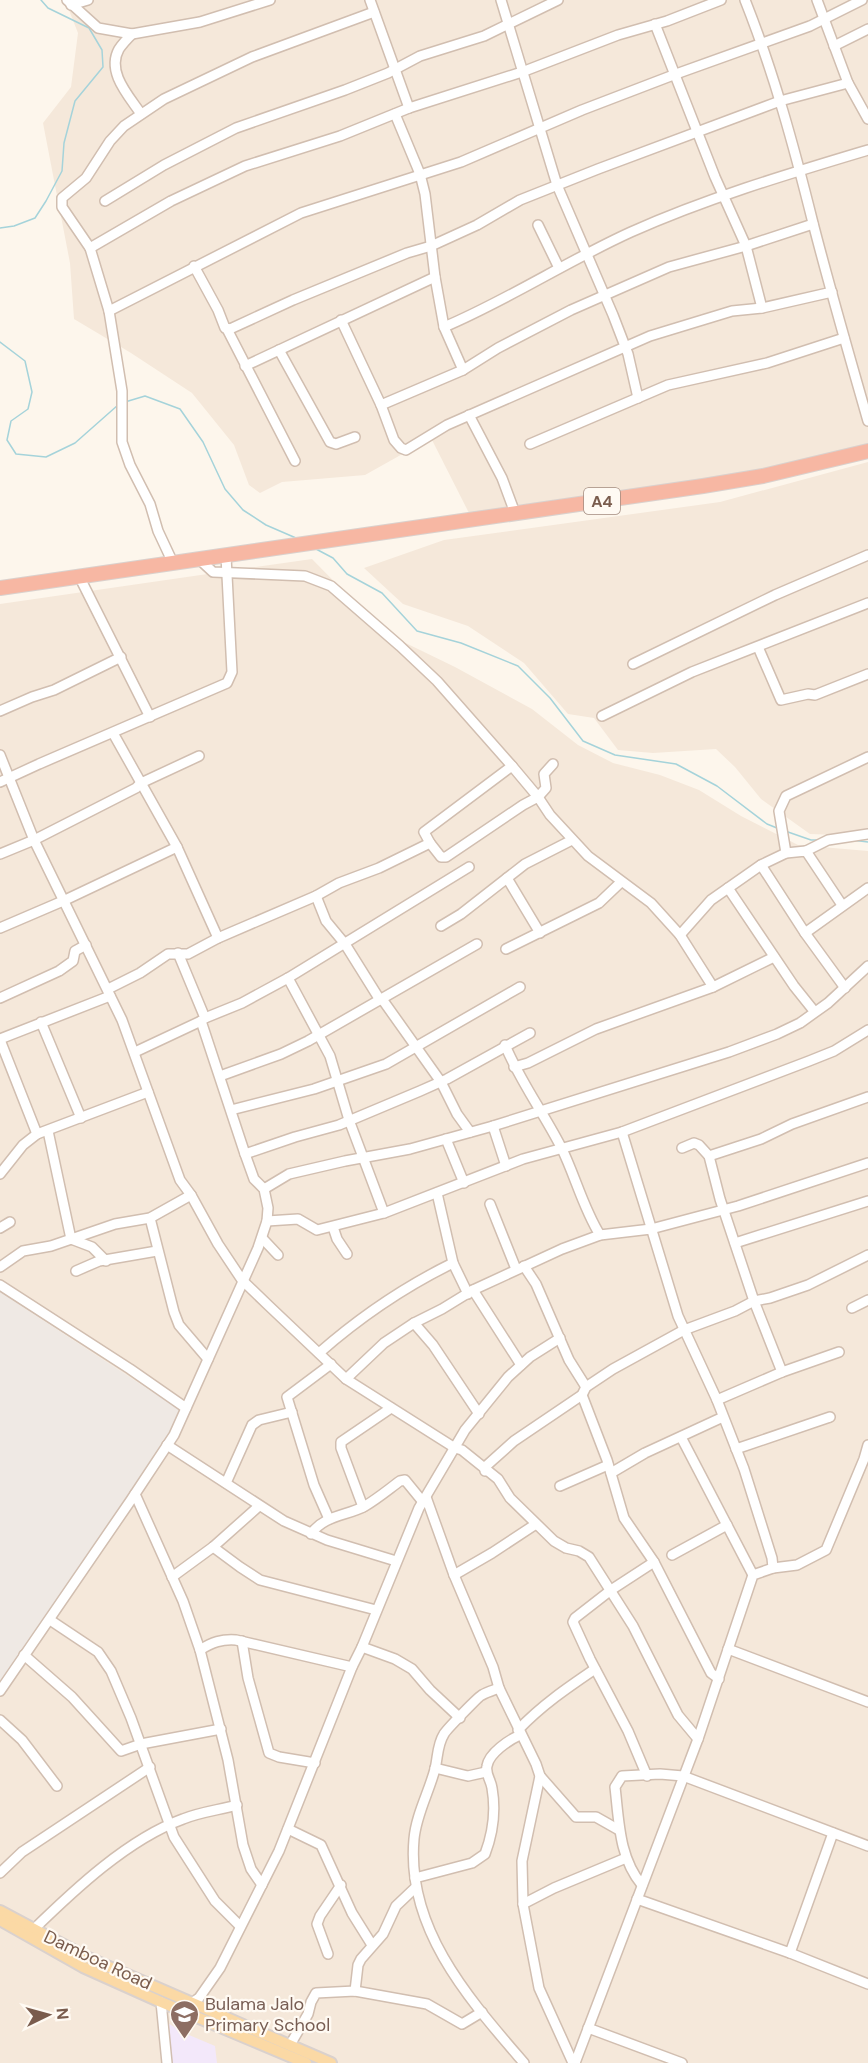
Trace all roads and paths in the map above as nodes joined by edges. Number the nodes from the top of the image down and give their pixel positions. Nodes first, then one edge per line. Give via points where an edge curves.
1 (88, 0) edge
2 (270, 0) edge
3 (370, 0) edge
4 (501, 0) edge
5 (558, 0) edge
6 (721, 0) edge
7 (745, 0) edge
8 (817, 0) edge
9 (862, 0) edge
10 (69, 3) edge
11 (374, 12) junction
12 (824, 20) junction
13 (507, 24) junction
14 (655, 24) junction
15 (868, 29) edge
16 (132, 34) junction
17 (762, 43) junction
18 (834, 46) junction
19 (396, 69) junction
20 (522, 72) junction
21 (676, 74) junction
22 (848, 83) junction
23 (863, 100) edge
24 (780, 101) junction
25 (409, 108) junction
26 (141, 114) junction
27 (395, 114) junction
28 (868, 119) edge
29 (539, 128) junction
30 (697, 131) junction
31 (868, 150) edge
32 (800, 171) junction
33 (420, 174) junction
34 (557, 185) junction
35 (724, 196) junction
36 (105, 201) dead end
37 (813, 224) junction
38 (538, 225) dead end
39 (431, 246) junction
40 (746, 246) junction
41 (90, 248) junction
42 (586, 254) junction
43 (194, 266) junction
44 (559, 268) junction
45 (435, 277) junction
46 (832, 292) junction
47 (603, 295) junction
48 (762, 308) junction
49 (109, 311) junction
50 (341, 320) junction
51 (444, 327) junction
52 (226, 329) junction
53 (844, 338) junction
54 (625, 347) junction
55 (279, 350) junction
56 (246, 366) junction
57 (463, 370) junction
58 (638, 398) junction
59 (381, 405) junction
60 (469, 415) junction
61 (868, 421) edge
62 (355, 437) dead end
63 (530, 444) dead end
64 (868, 451) edge
65 (295, 461) dead end
66 (515, 513) junction
67 (868, 555) edge
68 (226, 556) junction
69 (198, 560) junction
70 (173, 563) junction
71 (228, 572) junction
72 (79, 576) junction
73 (0, 588) edge
74 (868, 603) edge
75 (758, 647) junction
76 (121, 657) junction
77 (633, 664) dead end
78 (868, 674) edge
79 (0, 711) edge
80 (602, 716) dead end
81 (150, 717) junction
82 (113, 733) junction
83 (0, 755) edge
84 (199, 756) dead end
85 (868, 758) edge
86 (553, 764) dead end
87 (512, 766) junction
88 (10, 778) junction
89 (0, 782) edge
90 (141, 783) junction
91 (538, 796) junction
92 (868, 834) edge
93 (34, 840) junction
94 (572, 840) junction
95 (430, 843) junction
96 (177, 847) junction
97 (806, 851) junction
98 (786, 853) junction
99 (0, 854) edge
100 (760, 865) junction
101 (469, 867) dead end
102 (507, 878) junction
103 (621, 882) junction
104 (728, 888) junction
105 (868, 888) edge
106 (316, 896) junction
107 (63, 901) junction
108 (842, 905) junction
109 (441, 927) dead end
110 (0, 928) edge
111 (540, 933) junction
112 (804, 933) junction
113 (680, 935) junction
114 (218, 938) junction
115 (345, 944) junction
116 (477, 944) dead end
117 (86, 945) junction
118 (506, 949) dead end
119 (178, 953) junction
120 (774, 957) junction
121 (868, 966) edge
122 (288, 978) junction
123 (520, 987) dead end
124 (713, 987) junction
125 (845, 988) junction
126 (109, 992) junction
127 (0, 998) edge
128 (381, 1000) junction
129 (814, 1011) junction
130 (203, 1019) junction
131 (41, 1022) junction
132 (868, 1030) edge
133 (530, 1033) dead end
134 (318, 1034) junction
135 (0, 1040) edge
136 (505, 1046) junction
137 (416, 1047) junction
138 (135, 1052) junction
139 (514, 1067) junction
140 (220, 1076) junction
141 (338, 1081) junction
142 (441, 1082) junction
143 (148, 1092) junction
144 (868, 1097) edge
145 (231, 1110) junction
146 (542, 1112) junction
147 (81, 1118) junction
148 (350, 1120) junction
149 (493, 1126) junction
150 (48, 1131) junction
151 (470, 1132) junction
152 (622, 1132) junction
153 (37, 1134) junction
154 (446, 1139) junction
155 (561, 1148) junction
156 (682, 1148) dead end
157 (245, 1154) junction
158 (709, 1156) junction
159 (364, 1157) junction
160 (868, 1164) edge
161 (506, 1166) junction
162 (2, 1167) edge
163 (465, 1183) junction
164 (264, 1189) junction
165 (437, 1193) junction
166 (191, 1195) junction
167 (868, 1201) edge
168 (490, 1204) dead end
169 (724, 1209) junction
170 (384, 1213) junction
171 (150, 1218) junction
172 (10, 1221) dead end
173 (267, 1221) junction
174 (333, 1227) junction
175 (0, 1228) edge
176 (651, 1229) junction
177 (600, 1235) junction
178 (71, 1239) junction
179 (262, 1239) junction
180 (735, 1243) junction
181 (157, 1251) junction
182 (347, 1254) dead end
183 (278, 1255) dead end
184 (868, 1256) edge
185 (106, 1261) junction
186 (453, 1263) junction
187 (0, 1267) edge
188 (520, 1268) junction
189 (76, 1271) dead end
190 (242, 1280) junction
191 (0, 1285) edge
192 (471, 1292) junction
193 (868, 1300) edge
194 (754, 1301) junction
195 (852, 1308) dead end
196 (414, 1323) junction
197 (684, 1330) junction
198 (560, 1338) junction
199 (839, 1352) dead end
200 (319, 1353) junction
201 (208, 1359) junction
202 (332, 1364) junction
203 (521, 1365) junction
204 (782, 1372) junction
205 (346, 1379) junction
206 (584, 1391) junction
207 (717, 1400) junction
208 (186, 1408) junction
209 (391, 1408) junction
210 (291, 1412) junction
211 (478, 1414) junction
212 (723, 1417) junction
213 (830, 1417) dead end
214 (681, 1437) junction
215 (167, 1445) junction
216 (868, 1445) edge
217 (455, 1448) junction
218 (736, 1449) junction
219 (609, 1469) junction
220 (485, 1471) junction
221 (226, 1483) junction
222 (560, 1486) dead end
223 (135, 1494) junction
224 (424, 1500) junction
225 (259, 1506) junction
226 (363, 1507) junction
227 (329, 1519) junction
228 (536, 1524) junction
229 (727, 1525) junction
230 (311, 1534) junction
231 (213, 1547) junction
232 (672, 1555) dead end
233 (396, 1561) junction
234 (654, 1562) junction
235 (773, 1568) junction
236 (454, 1575) junction
237 (753, 1575) junction
238 (172, 1577) junction
239 (611, 1590) junction
240 (376, 1610) junction
241 (50, 1620) junction
242 (242, 1641) junction
243 (362, 1647) junction
244 (728, 1649) junction
245 (200, 1650) junction
246 (24, 1655) junction
247 (352, 1666) junction
248 (595, 1669) junction
249 (719, 1679) junction
250 (499, 1688) junction
251 (0, 1691) edge
252 (868, 1702) edge
253 (460, 1718) junction
254 (0, 1720) edge
255 (221, 1729) junction
256 (519, 1732) junction
257 (698, 1739) junction
258 (141, 1744) junction
259 (315, 1763) junction
260 (150, 1767) junction
261 (435, 1768) junction
262 (486, 1772) junction
263 (540, 1776) junction
264 (647, 1776) junction
265 (683, 1776) junction
266 (57, 1786) dead end
267 (237, 1805) junction
268 (169, 1826) junction
269 (288, 1828) junction
270 (619, 1830) junction
271 (833, 1833) junction
272 (868, 1846) edge
273 (627, 1858) junction
274 (0, 1873) edge
275 (415, 1882) junction
276 (262, 1885) junction
277 (341, 1885) junction
278 (642, 1885) junction
279 (637, 1899) junction
280 (524, 1904) junction
281 (0, 1911) edge
282 (0, 1920) edge
283 (240, 1926) junction
284 (33, 1930) junction
285 (372, 1945) junction
286 (790, 1953) junction
287 (328, 1954) dead end
288 (868, 1984) edge
289 (355, 1991) junction
290 (161, 2002) junction
291 (192, 2003) junction
292 (482, 2012) junction
293 (588, 2028) junction
294 (290, 2045) junction
295 (305, 2060) edge
296 (167, 2063) edge
297 (330, 2063) edge
298 (524, 2063) edge
299 (574, 2063) edge
300 (682, 2063) edge

1 - 10 street
2 - 16 street via 200,22
3 - 11 street
4 - 13 street
5 - 13 street
6 - 14 street
7 - 17 street
8 - 12 street
9 - 12 street
10 - 16 street via 98,28
11 - 19 street
11 - 26 street via 252,57
12 - 17 street
12 - 18 street
13 - 19 street via 484,36 420,56
13 - 20 street
14 - 20 street
14 - 21 street
15 - 18 street
16 - 26 street via 118,50 115,65 120,83
17 - 21 street
17 - 24 street
18 - 22 street
19 - 25 street
19 - 36 street via 236,128
20 - 25 street
20 - 29 street
21 - 29 street
21 - 30 street
22 - 23 street
22 - 24 street
23 - 28 street
24 - 30 street
24 - 32 street
25 - 27 street
26 - 41 street via 124,126 86,178 62,198 62,207
27 - 33 street
27 - 41 street via 245,166 171,201
29 - 33 street via 461,162
29 - 34 street
30 - 34 street
30 - 35 street
31 - 32 street
32 - 35 street
32 - 37 street
33 - 39 street
33 - 43 street via 301,213
34 - 39 street
34 - 42 street
35 - 40 street
35 - 42 street
37 - 40 street
37 - 46 street
38 - 44 street
39 - 45 street
39 - 52 street
40 - 47 street via 669,267
40 - 48 street
41 - 49 street
42 - 44 street
42 - 47 street
43 - 49 street
43 - 52 street
44 - 51 street
45 - 50 street
45 - 51 street
46 - 48 street
46 - 53 street
47 - 54 street
47 - 57 street
48 - 54 street via 720,315
49 - 70 street via 122,391 122,442
50 - 55 street
50 - 59 street
51 - 57 street
52 - 56 street
53 - 58 street via 767,363 668,385
53 - 61 street
54 - 58 street
54 - 60 street
55 - 56 street
55 - 62 street via 330,442 336,444
56 - 65 street
57 - 59 street
58 - 63 street
59 - 60 street via 394,440 406,450
60 - 66 street via 502,478
64 - 66 highway, A4 via 763,476
66 - 68 highway, A4
67 - 77 street
68 - 69 highway, A4
68 - 71 street
69 - 70 highway, A4
69 - 71 street via 213,572
70 - 72 highway, A4
71 - 81 street via 232,672 227,683
71 - 87 street via 306,576 331,586 436,681
72 - 73 highway, A4
72 - 76 street
74 - 75 street
75 - 78 street via 781,700 815,695
75 - 80 street via 692,672
76 - 79 street
76 - 81 street
81 - 82 street
82 - 88 street
82 - 90 street
83 - 88 street
84 - 90 street
85 - 98 street via 786,796 779,811
86 - 91 street via 544,774 546,788
87 - 91 street
87 - 95 street via 424,832
88 - 89 street
88 - 93 street
90 - 93 street
90 - 96 street
91 - 94 street
91 - 95 street via 446,857 441,857
92 - 97 street via 828,840
93 - 99 street
93 - 107 street
94 - 102 street via 525,864
94 - 103 street
95 - 106 street
96 - 107 street
96 - 114 street
97 - 98 street
97 - 108 street
98 - 100 street
100 - 104 street
100 - 112 street
101 - 115 street
102 - 109 street
102 - 111 street
103 - 111 street via 599,903
103 - 113 street via 651,903
104 - 113 street via 711,900
104 - 120 street
105 - 108 street
106 - 114 street
106 - 115 street via 326,921
107 - 110 street
107 - 117 street
108 - 112 street
111 - 118 street
112 - 125 street
113 - 124 street
114 - 119 street via 188,954
115 - 122 street
115 - 128 street
116 - 128 street
117 - 126 street
117 - 127 street via 75,951 73,961 59,970
119 - 126 street via 168,954
119 - 130 street
120 - 124 street
120 - 129 street
121 - 125 street
122 - 130 street
122 - 134 street
123 - 137 street
124 - 139 street via 596,1029
125 - 129 street
126 - 131 street
126 - 138 street
128 - 134 street
128 - 137 street
129 - 146 street via 777,1034
130 - 138 street
130 - 140 street
131 - 135 street
131 - 147 street
132 - 152 street via 834,1051
133 - 136 street
134 - 140 street via 281,1054
134 - 141 street
135 - 153 street
136 - 139 street
136 - 142 street
137 - 141 street via 386,1064
137 - 142 street
138 - 143 street
139 - 146 street
140 - 145 street
141 - 145 street
141 - 148 street
142 - 148 street
142 - 151 street
143 - 147 street
143 - 166 street via 173,1166
144 - 158 street
145 - 157 street
146 - 149 street
146 - 155 street
147 - 150 street
148 - 157 street
148 - 159 street
149 - 151 street
149 - 161 street
150 - 153 street
150 - 178 street
151 - 154 street
152 - 155 street
152 - 176 street
153 - 162 street
154 - 159 street
154 - 163 street
155 - 161 street
155 - 177 street
156 - 158 street via 694,1143
157 - 164 street via 254,1179
158 - 169 street
159 - 164 street via 289,1174
159 - 170 street
160 - 169 street
161 - 163 street
163 - 165 street
164 - 173 street
165 - 170 street
165 - 186 street
166 - 171 street
166 - 190 street
167 - 180 street
168 - 188 street
169 - 176 street
169 - 180 street
170 - 174 street
171 - 178 street via 115,1224
171 - 181 street
172 - 175 street
173 - 174 street via 298,1219 317,1230
173 - 179 street
174 - 182 street
176 - 177 street
176 - 197 street
177 - 188 street
178 - 185 street via 92,1247
178 - 187 street via 23,1251
179 - 183 street
179 - 190 street
180 - 194 street
181 - 185 street
181 - 201 street via 179,1325
184 - 194 street via 808,1285
185 - 189 street
186 - 192 street
186 - 200 street via 400,1291
188 - 192 street
188 - 198 street via 536,1284
190 - 200 street
190 - 201 street
191 - 208 street
192 - 196 street
192 - 203 street
193 - 195 street
194 - 197 street
194 - 204 street
196 - 205 street via 384,1343
196 - 211 street via 440,1354
197 - 206 street via 613,1369
197 - 207 street
198 - 203 street
198 - 206 street
199 - 204 street
200 - 202 street
201 - 208 street
202 - 205 street
202 - 210 street via 287,1397
203 - 211 street
204 - 207 street
205 - 209 street
206 - 219 street
206 - 220 street via 514,1441
207 - 212 street
208 - 215 street
209 - 217 street
209 - 226 street via 341,1443
210 - 221 street via 252,1425
210 - 227 street
211 - 217 street
212 - 214 street
212 - 218 street
213 - 218 street
214 - 219 street
214 - 229 street
215 - 221 street
215 - 223 street
216 - 235 street via 825,1550 797,1564
217 - 220 street
217 - 224 street
218 - 235 street
219 - 222 street
219 - 234 street via 624,1518
220 - 228 street via 498,1479 510,1498
221 - 225 street
223 - 238 street
223 - 241 street
224 - 226 street via 405,1480
224 - 233 street
224 - 236 street
225 - 230 street
225 - 231 street
226 - 227 street
227 - 230 street
228 - 236 street
228 - 239 street via 554,1541 589,1557
229 - 232 street
229 - 237 street
230 - 233 street
231 - 238 street
231 - 240 street via 260,1580
233 - 240 street
234 - 239 street
234 - 249 street via 711,1673
235 - 237 street
236 - 250 street
237 - 244 street
238 - 245 street
239 - 248 street via 573,1622
239 - 257 street via 678,1715
240 - 243 street
241 - 246 street
241 - 258 street via 98,1652 111,1671
242 - 245 street via 212,1642
242 - 247 street
242 - 259 street via 269,1753
243 - 247 street
243 - 253 street via 412,1669
244 - 249 street
244 - 252 street
245 - 255 street
246 - 251 street
246 - 258 street via 72,1697 119,1750
247 - 259 street
248 - 256 street via 533,1714
248 - 264 street
249 - 257 street
250 - 253 street via 481,1695
250 - 256 street
253 - 261 street via 444,1732
254 - 266 street via 22,1740
255 - 258 street
255 - 267 street
256 - 262 street via 487,1762
256 - 263 street
257 - 265 street
258 - 260 street
259 - 269 street
260 - 268 street
260 - 274 street via 22,1852
261 - 262 street via 468,1776
261 - 275 street via 414,1839
262 - 275 street via 494,1813 485,1854 472,1863
263 - 270 street via 576,1817 596,1817
263 - 280 street via 522,1861
264 - 265 street
264 - 270 street via 622,1776 618,1781 615,1787
265 - 271 street
265 - 278 street
267 - 268 street via 184,1818
267 - 276 street via 243,1845 251,1869
268 - 283 street via 199,1879
268 - 284 street via 142,1840 76,1888
269 - 276 street
269 - 277 street via 321,1845
270 - 273 street
271 - 272 street
271 - 286 street
273 - 278 street via 632,1874
273 - 280 street
275 - 285 street
275 - 292 street via 429,1932
276 - 283 street
277 - 285 street via 352,1913
277 - 287 street via 317,1924
278 - 279 street
279 - 286 street
279 - 293 street
280 - 299 street via 539,1988
281 - 284 main road, Damboa Road
282 - 290 main road, Damboa Road via 83,1967
283 - 291 street via 220,1968
284 - 291 main road, Damboa Road
285 - 289 street via 358,1965
286 - 288 street
289 - 292 street via 427,2004 462,2024
289 - 294 street via 316,1993
290 - 295 main road, Damboa Road
290 - 296 street
291 - 294 main road, Damboa Road
292 - 298 street
293 - 299 street
293 - 300 street
294 - 295 main road, Damboa Road
295 - 297 main road, Damboa Road

